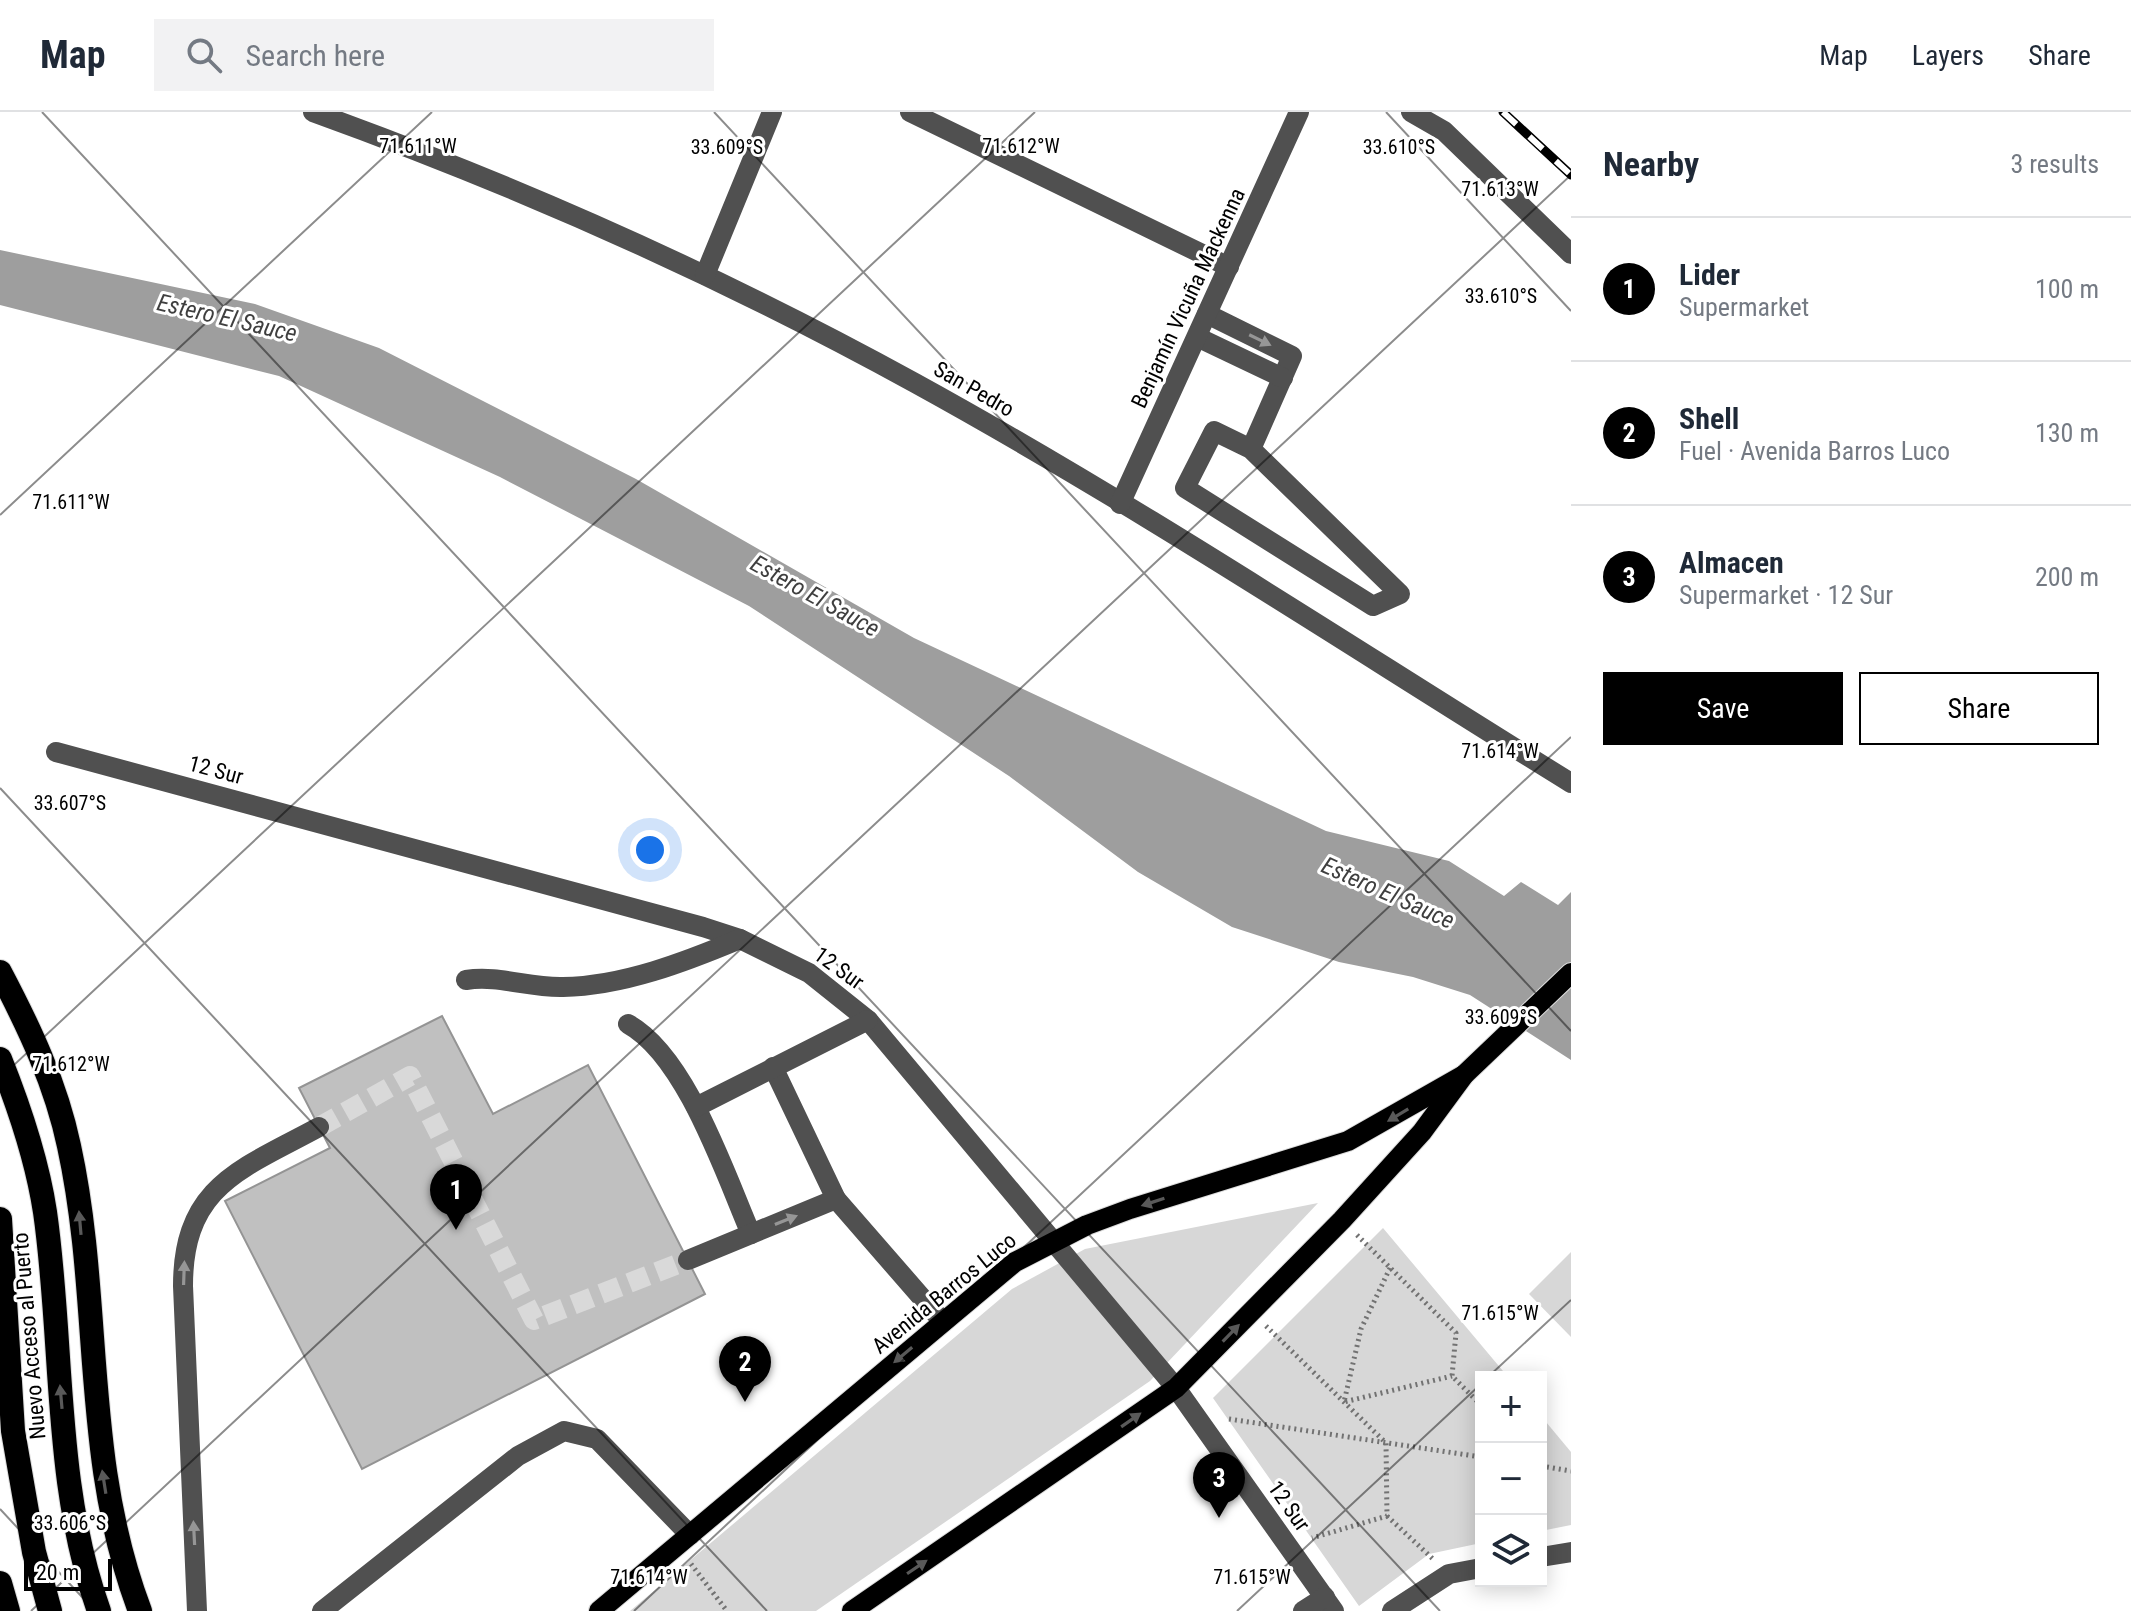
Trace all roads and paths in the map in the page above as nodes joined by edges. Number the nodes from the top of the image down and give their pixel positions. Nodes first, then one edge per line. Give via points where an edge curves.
1 (313, 112) edge
2 (772, 112) edge
3 (910, 112) edge
4 (1299, 112) edge
5 (1411, 112) edge
6 (1571, 254) edge
7 (1229, 267) junction
8 (705, 275) junction
9 (1207, 314) junction
10 (1197, 337) junction
11 (1283, 378) junction
12 (1251, 449) junction
13 (1120, 504) junction
14 (56, 752) dead end
15 (1571, 783) edge
16 (740, 939) junction
17 (0, 972) edge
18 (1571, 973) edge
19 (466, 980) dead end
20 (868, 1020) junction
21 (628, 1024) dead end
22 (0, 1059) edge
23 (773, 1067) junction
24 (1464, 1075) junction
25 (696, 1107) junction
26 (319, 1127) tunnel mouth
27 (836, 1199) junction
28 (0, 1219) edge
29 (1342, 1220) junction
30 (751, 1234) junction
31 (1054, 1240) junction
32 (688, 1260) tunnel mouth
33 (1390, 1268) junction
34 (1252, 1312) junction
35 (943, 1322) junction
36 (1452, 1376) junction
37 (1176, 1388) junction
38 (1475, 1399) edge
39 (1344, 1402) junction
40 (1195, 1414) junction
41 (1386, 1443) junction
42 (1475, 1456) edge
43 (1547, 1467) edge
44 (1571, 1471) edge
45 (1387, 1516) junction
46 (684, 1540) junction
47 (1288, 1546) junction
48 (1571, 1552) edge
49 (1547, 1556) edge
50 (1475, 1569) edge
51 (1449, 1574) junction
52 (0, 1583) edge
53 (1329, 1604) edge
54 (8, 1611) edge
55 (50, 1611) edge
56 (99, 1611) edge
57 (140, 1611) edge
58 (197, 1611) edge
59 (322, 1611) edge
60 (599, 1611) edge
61 (727, 1611) edge
62 (852, 1611) edge
63 (1303, 1611) edge
64 (1392, 1611) edge

1 - 8 street, San Pedro via 488,178
2 - 8 street
3 - 7 street
4 - 7 street, Benjamín Vicuña Mackenna
5 - 6 street via 1444,131
7 - 9 street, Benjamín Vicuña Mackenna
8 - 13 street, San Pedro via 916,384
9 - 10 street, Benjamín Vicuña Mackenna
9 -> 11 street via 1292,356
10 - 11 street
10 - 13 street, Benjamín Vicuña Mackenna
11 - 12 street
12 - 12 street via 1377,572 1400,594 1373,606 1185,488 1214,431
13 - 15 street, San Pedro
14 - 16 street, 12 Sur
16 - 19 street via 669,966 580,986
16 - 20 street, 12 Sur via 809,973
57 -> 17 highway via 105,1490 70,1147 35,1043
18 - 24 main road, Avenida Barros Luco
20 - 23 street
20 - 31 street, 12 Sur
21 - 25 street via 645,1033
56 -> 22 highway, Nuevo Acceso al Puerto via 69,1475 44,1210 24,1120
23 - 25 street
23 - 27 street
24 - 29 main road, Avenida Barros Luco via 1422,1132
24 -> 31 main road, Avenida Barros Luco via 1348,1141 1130,1209
25 - 30 street
58 -> 26 street via 183,1286 186,1245 202,1207 226,1178
30 -> 27 street
27 - 35 street
28 - 55 highway, Nuevo Acceso al Puerto via 13,1431
29 - 33 path
29 - 34 main road, Avenida Barros Luco
30 - 32 street
31 - 35 main road, Avenida Barros Luco via 1015,1262
31 - 37 street, 12 Sur
33 - 36 path via 1456,1333
33 - 39 path via 1361,1329
37 -> 34 main road, Avenida Barros Luco
34 - 39 path
35 -> 46 main road, Avenida Barros Luco
36 - 38 path
36 - 39 path
37 - 40 street, 12 Sur
62 -> 37 main road, Avenida Barros Luco
39 - 41 path
40 - 41 path
40 - 47 street, 12 Sur
41 - 42 path
41 - 45 path
43 - 44 path
45 - 47 path
45 - 51 path
46 - 59 street via 597,1439 564,1431 518,1456
46 - 60 main road, Avenida Barros Luco
46 - 61 path
47 - 53 street, 12 Sur
48 - 49 street
50 - 51 street
51 - 64 street
52 - 54 highway
53 - 63 street

